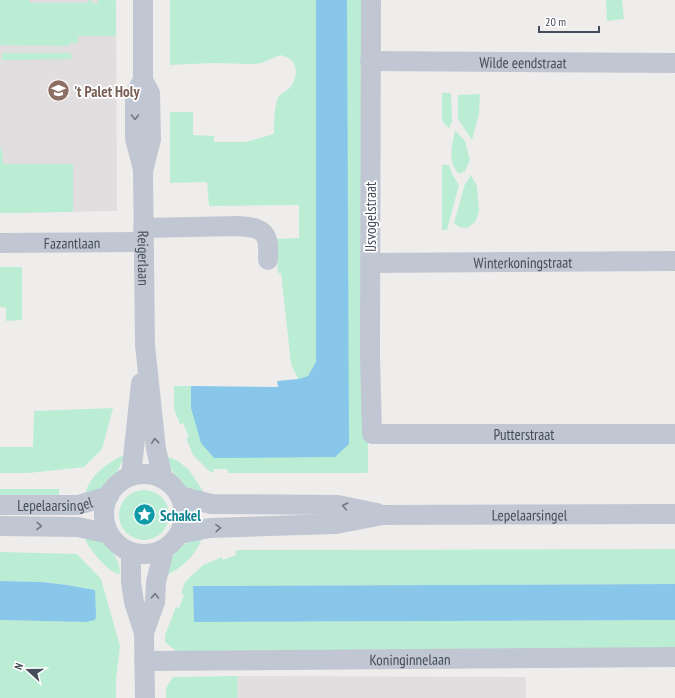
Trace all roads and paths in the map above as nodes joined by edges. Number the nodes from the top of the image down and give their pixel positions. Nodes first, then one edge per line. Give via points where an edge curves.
1 (143, 0) edge
2 (371, 0) edge
3 (370, 61) junction
4 (675, 63) edge
5 (143, 235) junction
6 (0, 243) edge
7 (268, 260) dead end
8 (675, 261) edge
9 (370, 263) junction
10 (145, 345) junction
11 (372, 434) joint
12 (675, 434) edge
13 (131, 476) junction
14 (163, 479) junction
15 (109, 496) junction
16 (180, 496) junction
17 (0, 506) edge
18 (383, 514) junction
19 (675, 514) edge
20 (0, 526) edge
21 (109, 534) junction
22 (179, 534) junction
23 (164, 550) junction
24 (131, 552) junction
25 (144, 633) junction
26 (675, 657) edge
27 (144, 661) junction
28 (145, 698) edge

1 - 5 street, Reigerlaan via 143,80 135,94 135,139 143,171
2 - 3 street, IJsvogelstraat
3 - 4 street, Wilde eendstraat
3 - 9 street, IJsvogelstraat
5 - 6 street, Fazantlaan
5 - 7 street, Fazantlaan via 230,226 252,227 263,232 267,239
5 - 10 street, Reigerlaan
8 - 9 street, Winterkoningstraat
9 - 11 street, IJsvogelstraat
10 - 13 street, Reigerlaan
14 -> 10 street, Reigerlaan via 156,449
11 - 12 street, Putterstraat
13 - 14 street via 144,474
13 - 15 street via 116,486
14 - 16 street via 173,486
15 - 17 street, Lepelaarsingel via 78,505
15 - 21 street via 104,515
18 -> 16 street, Lepelaarsingel via 338,505 211,504
16 - 22 street via 184,519
18 - 19 street, Lepelaarsingel
22 -> 18 street, Lepelaarsingel via 210,528 336,524
20 -> 21 street, Lepelaarsingel via 78,527
21 - 24 street via 118,545
22 - 23 street
23 - 24 street via 144,555
25 -> 23 street via 156,602 156,582
24 - 25 street via 134,602
25 - 27 street
26 - 27 street, Koninginnelaan
27 - 28 street

